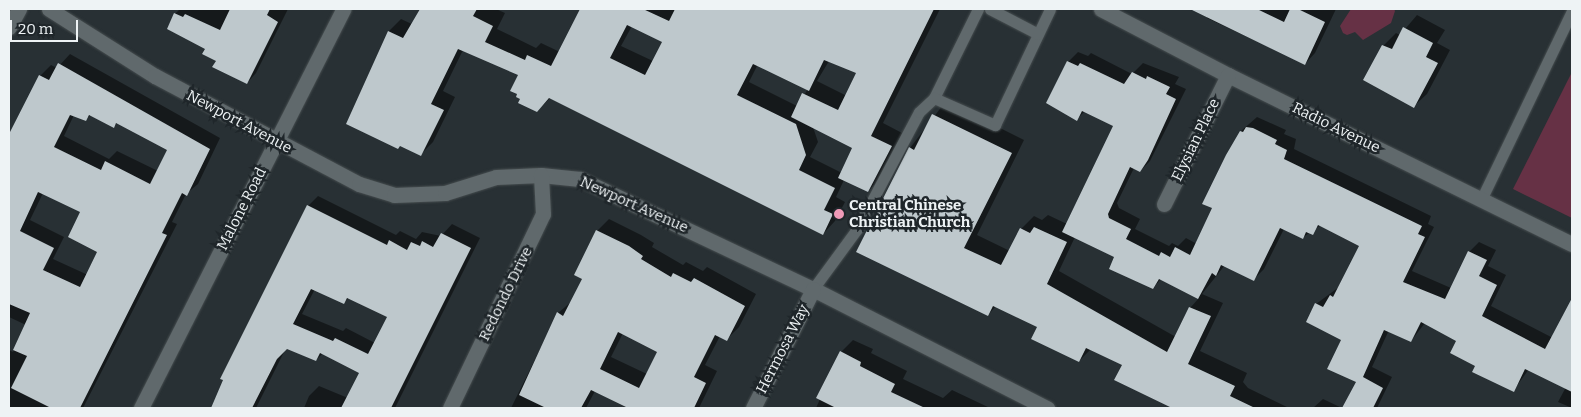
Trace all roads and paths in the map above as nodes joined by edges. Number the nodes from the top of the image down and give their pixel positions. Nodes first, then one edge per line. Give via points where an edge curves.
1 (19, 9) edge
2 (49, 9) edge
3 (343, 9) edge
4 (978, 9) edge
5 (990, 9) edge
6 (1050, 9) edge
7 (1101, 9) edge
8 (1572, 11) edge
9 (1133, 16) edge
10 (9, 28) edge
11 (1038, 34) junction
12 (1228, 75) junction
13 (934, 98) junction
14 (276, 142) junction
15 (541, 175) junction
16 (1481, 200) junction
17 (1164, 204) dead end
18 (1572, 244) edge
19 (813, 289) junction
20 (141, 408) edge
21 (450, 408) edge
22 (753, 408) edge
23 (1048, 408) edge

1 - 10 street
2 - 14 street, Newport Avenue via 154,76
3 - 14 street, Malone Road
4 - 13 lane
5 - 11 lane
6 - 11 lane
7 - 9 street, Radio Avenue
8 - 16 lane
9 - 12 street, Radio Avenue
11 - 13 lane via 995,125
12 - 16 street, Radio Avenue
12 - 17 street, Elysian Place
13 - 19 lane via 919,112 857,229
14 - 15 street, Newport Avenue via 359,184 394,194 444,193 496,177
14 - 20 street, Malone Road
15 - 19 street, Newport Avenue via 580,179
15 - 21 street, Redondo Drive via 543,214
16 - 18 street, Radio Avenue
19 - 22 street, Hermosa Way
19 - 23 street, Newport Avenue

